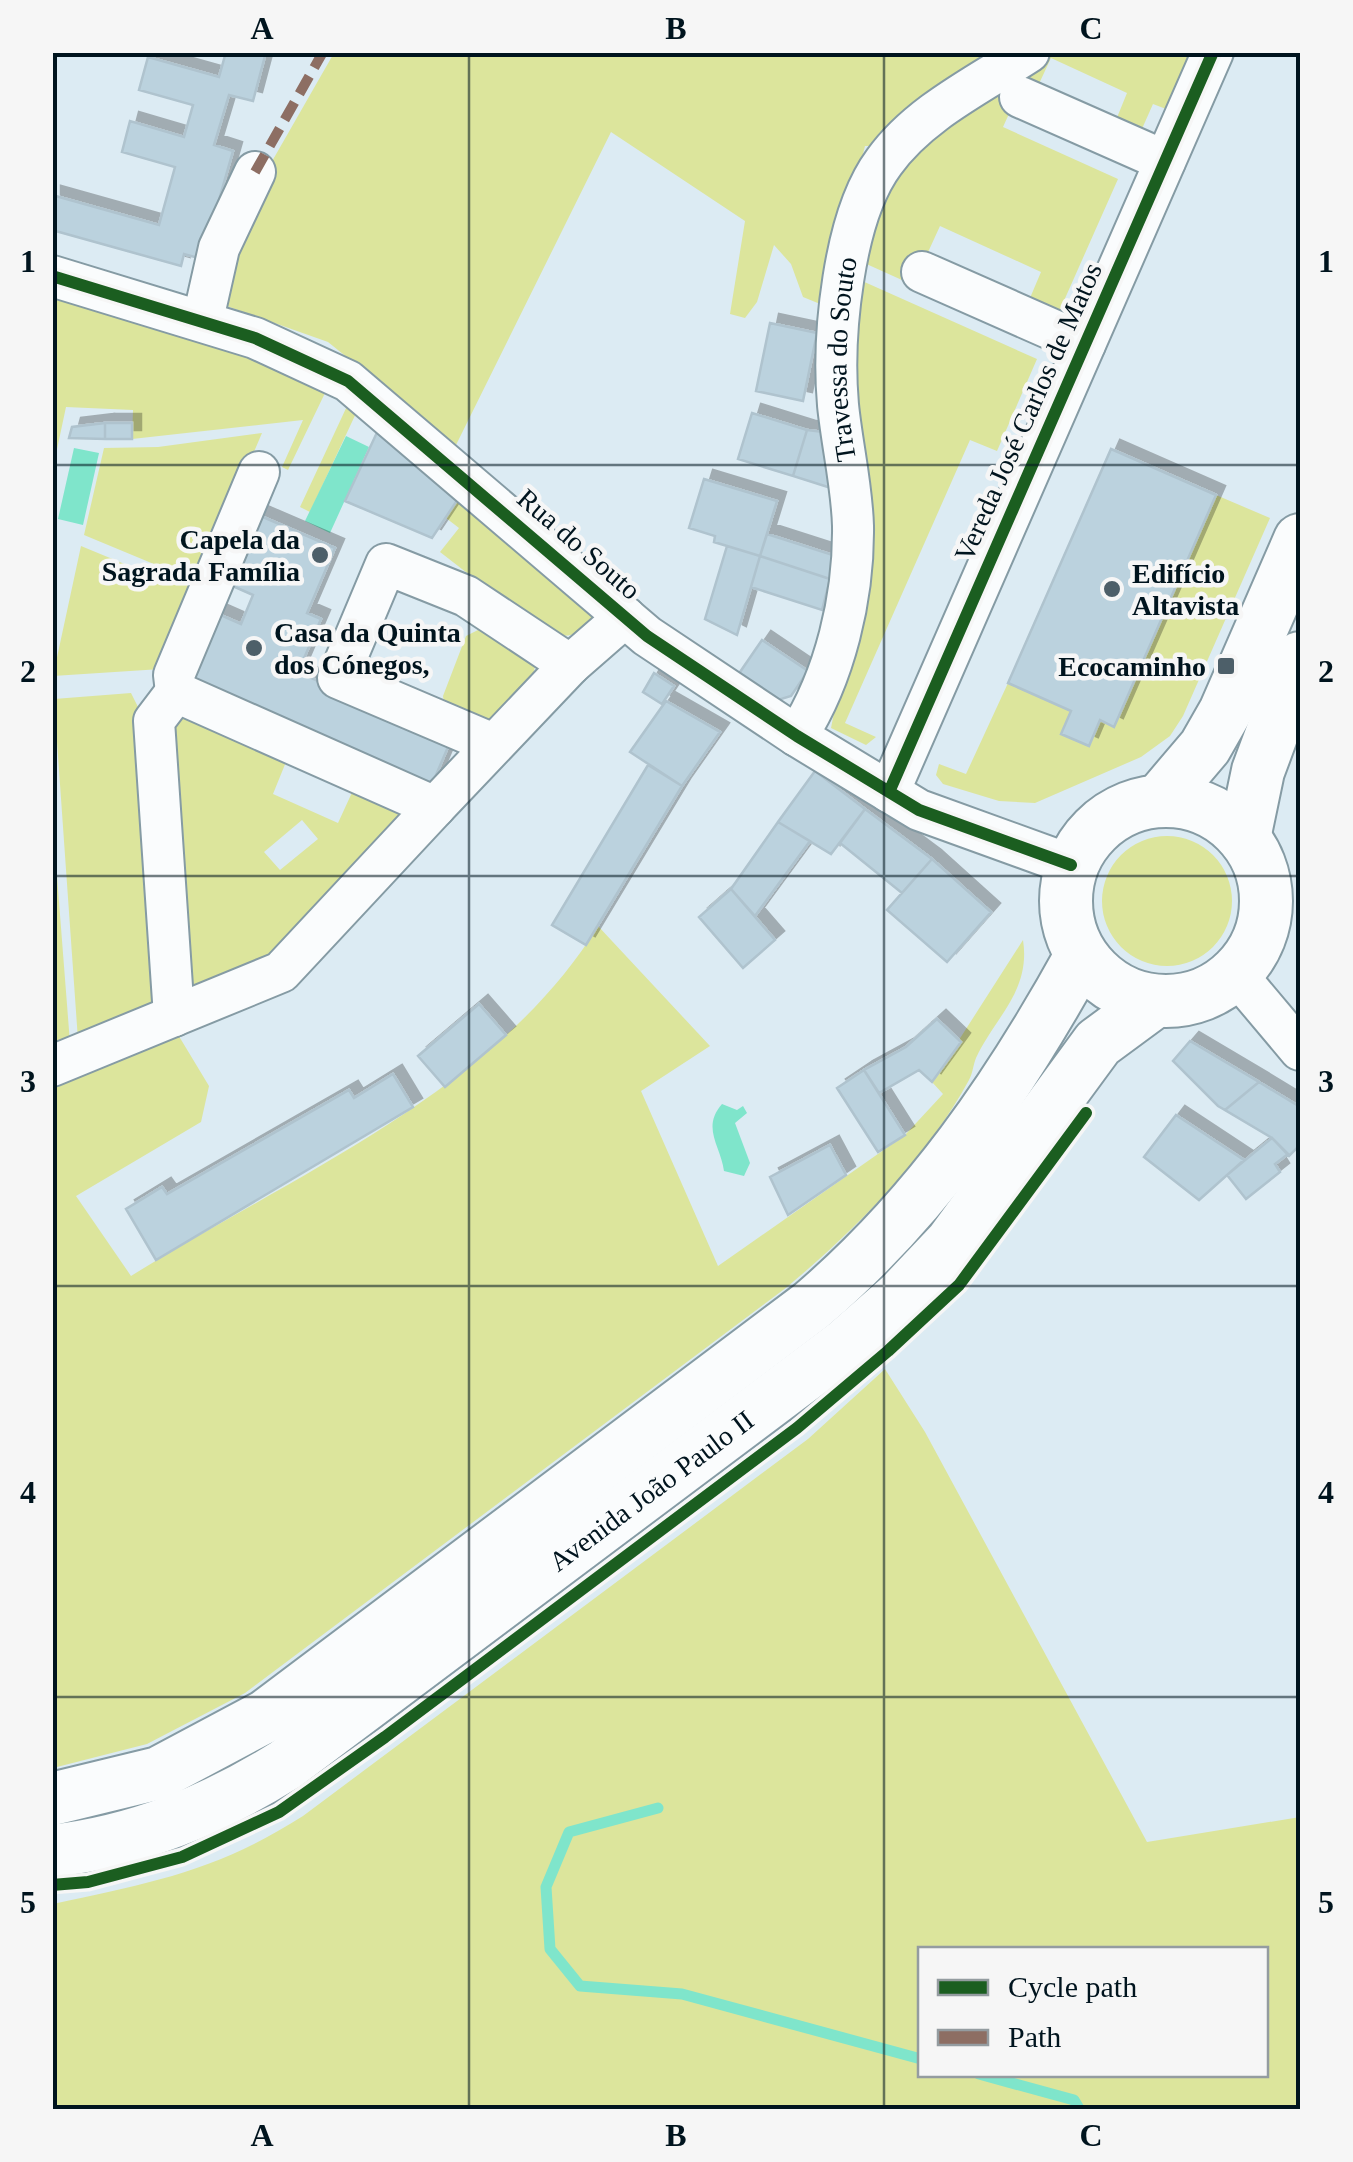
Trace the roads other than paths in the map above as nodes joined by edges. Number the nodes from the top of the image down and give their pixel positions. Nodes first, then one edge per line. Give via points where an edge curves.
1 (1029, 52) edge
2 (1213, 52) edge
3 (1020, 98) dead end
4 (1165, 161) junction
5 (255, 172) dead end
6 (922, 272) dead end
7 (52, 276) edge
8 (203, 320) junction
9 (1085, 344) junction
10 (259, 472) dead end
11 (1300, 540) edge
12 (625, 617) junction
13 (1300, 658) edge
14 (570, 666) junction
15 (176, 692) junction
16 (798, 736) junction
17 (493, 744) junction
18 (889, 792) junction
19 (1160, 800) junction
20 (435, 807) junction
21 (1244, 838) junction
22 (1071, 866) junction
23 (1081, 956) junction
24 (1236, 974) junction
25 (1155, 1001) junction
26 (174, 1016) junction
27 (1300, 1050) edge
28 (52, 1066) edge
29 (52, 1798) edge
30 (52, 1851) edge

1 - 16 street, Travessa do Souto via 921,122 884,162 858,211 846,273 838,400 853,524 850,572 817,706
2 - 4 street, Vereda José Carlos de Matos
3 - 4 street
4 - 9 street, Vereda José Carlos de Matos
5 - 8 street via 219,248
6 - 9 street
7 - 8 street, Rua do Souto
8 - 12 street, Rua do Souto via 348,381
9 - 18 street, Vereda José Carlos de Matos
10 - 15 street via 174,674
11 - 19 main road via 1225,712 1205,748
12 - 14 street
12 - 16 street, Rua do Souto
13 - 21 main road via 1262,755
14 - 17 street
14 - 17 street via 466,596 386,564 338,678
15 - 20 street
15 - 26 street via 154,721
16 - 18 street, Rua do Souto
17 - 20 street
18 - 22 street, Rua do Souto via 950,823
19 - 21 main road via 1206,810
19 - 22 main road via 1106,820
20 - 26 street via 281,972
21 - 24 main road via 1266,892 1254,950
22 - 23 main road via 1068,927
23 - 25 main road via 1126,994
23 - 29 main road, Avenida João Paulo II via 1035,1040 957,1152 884,1240 812,1306 266,1716 159,1772
24 - 25 main road via 1212,991
24 - 27 street
25 - 30 main road, Avenida João Paulo II via 1098,1044 952,1242 845,1345 285,1764 172,1823
26 - 28 street

